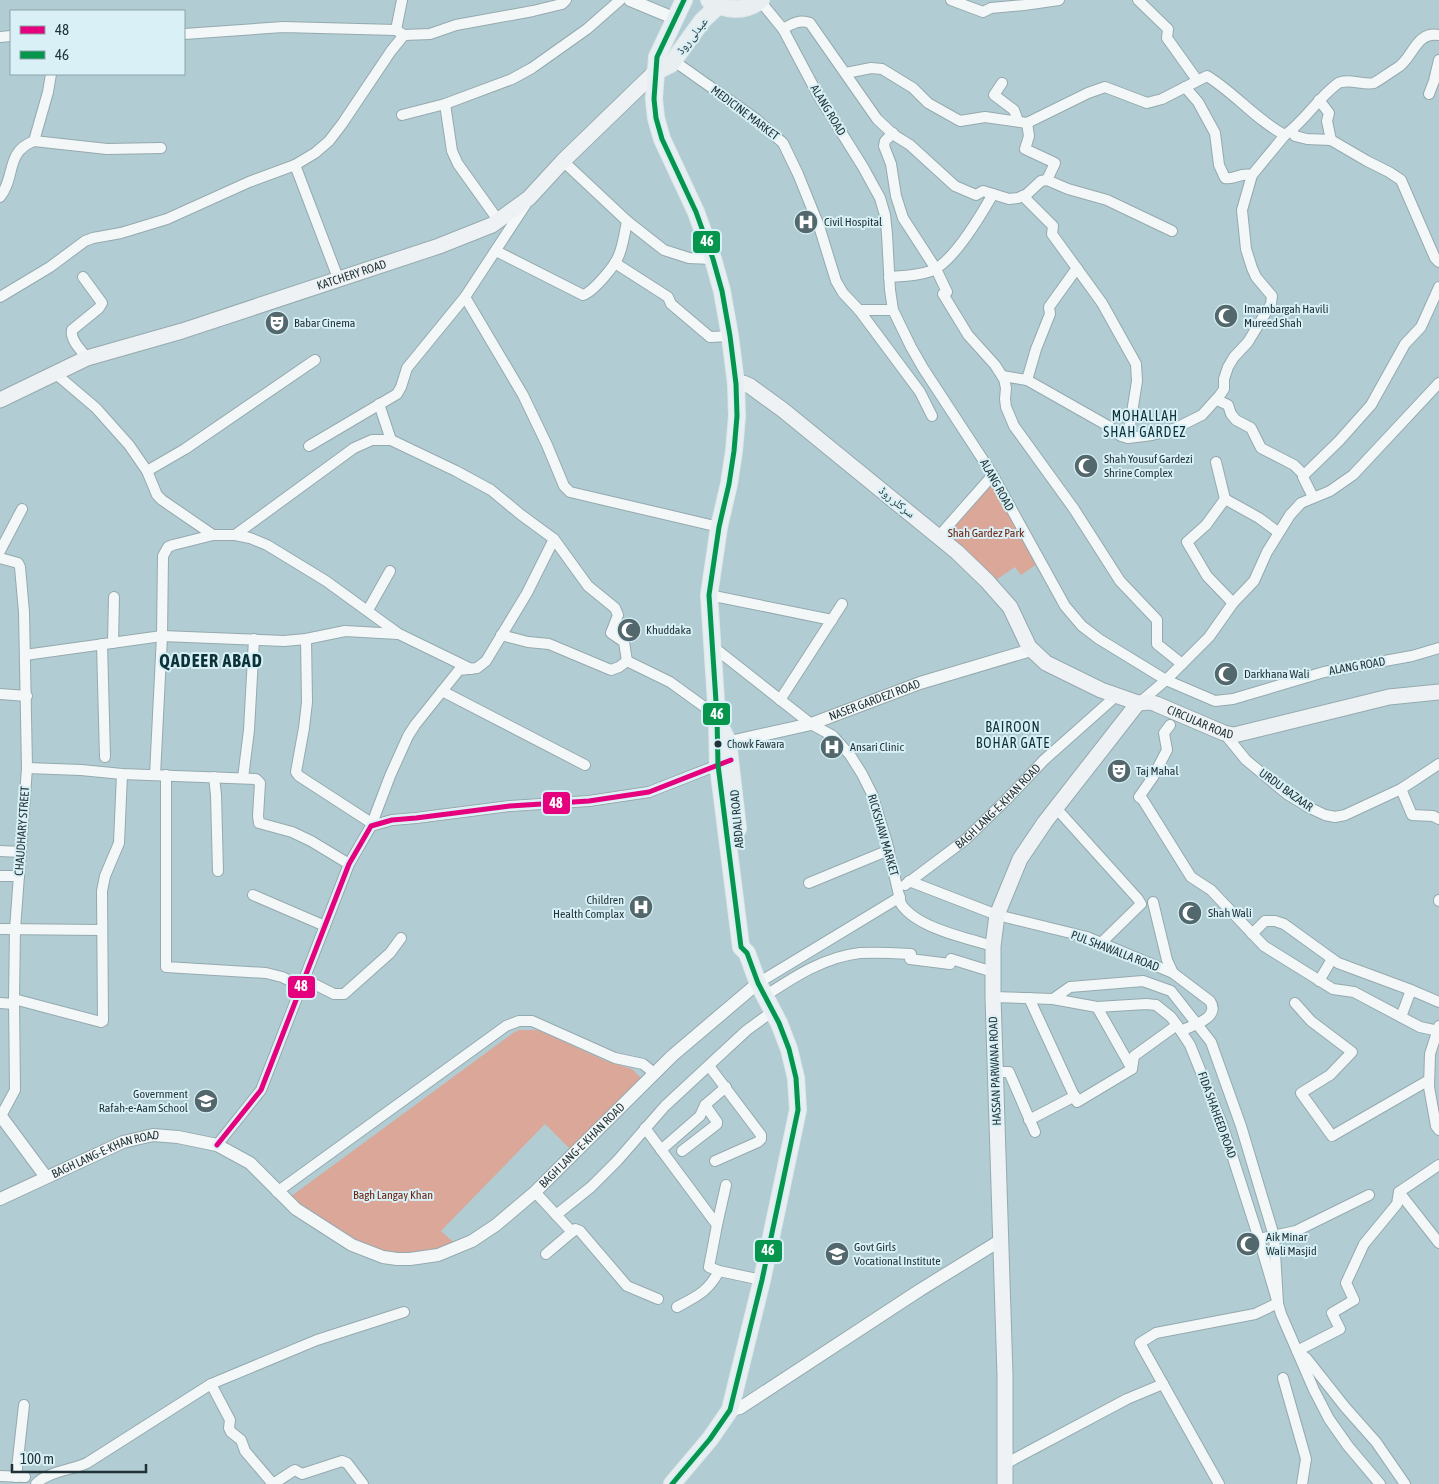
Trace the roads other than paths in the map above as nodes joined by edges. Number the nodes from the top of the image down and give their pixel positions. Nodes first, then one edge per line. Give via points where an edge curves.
1 (402, 0) edge
2 (566, 0) edge
3 (620, 0) edge
4 (630, 0) edge
5 (684, 0) edge
6 (951, 0) edge
7 (1059, 0) edge
8 (1138, 0) edge
9 (760, 1) edge
10 (714, 3) edge
11 (676, 19) junction
12 (783, 29) junction
13 (400, 32) junction
14 (185, 34) edge
15 (1439, 35) edge
16 (1439, 60) edge
17 (674, 61) junction
18 (655, 72) junction
19 (846, 73) junction
20 (51, 75) edge
21 (1197, 80) junction
22 (1002, 83) dead end
23 (1437, 83) edge
24 (1185, 87) junction
25 (1429, 94) dead end
26 (1319, 100) junction
27 (445, 104) junction
28 (402, 115) dead end
29 (1022, 122) junction
30 (1288, 132) junction
31 (893, 134) junction
32 (1331, 140) junction
33 (34, 141) junction
34 (161, 148) dead end
35 (563, 161) junction
36 (295, 165) junction
37 (1252, 175) junction
38 (1047, 180) junction
39 (992, 194) junction
40 (1023, 196) junction
41 (0, 197) edge
42 (529, 198) junction
43 (498, 220) junction
44 (628, 221) junction
45 (1172, 231) dead end
46 (496, 251) junction
47 (713, 258) junction
48 (1439, 262) edge
49 (615, 263) junction
50 (1076, 268) junction
51 (936, 269) junction
52 (83, 276) dead end
53 (889, 277) junction
54 (338, 278) junction
55 (1439, 287) edge
56 (0, 297) edge
57 (466, 297) junction
58 (860, 310) junction
59 (893, 310) junction
60 (730, 336) junction
61 (87, 358) junction
62 (315, 360) dead end
63 (56, 374) junction
64 (1002, 376) junction
65 (1027, 380) junction
66 (736, 384) junction
67 (1437, 388) edge
68 (0, 400) edge
69 (1217, 400) junction
70 (379, 404) junction
71 (932, 416) dead end
72 (1128, 438) junction
73 (391, 440) junction
74 (309, 446) dead end
75 (1216, 462) dead end
76 (147, 471) junction
77 (1304, 475) junction
78 (992, 476) junction
79 (1313, 498) junction
80 (1224, 499) junction
81 (22, 509) dead end
82 (720, 527) junction
83 (1278, 532) junction
84 (213, 535) junction
85 (235, 535) junction
86 (939, 536) junction
87 (554, 539) junction
88 (0, 551) edge
89 (0, 558) edge
90 (390, 570) dead end
91 (709, 595) junction
92 (114, 597) dead end
93 (1233, 602) junction
94 (842, 604) dead end
95 (368, 610) junction
96 (832, 620) junction
97 (399, 634) junction
98 (501, 635) junction
99 (162, 636) junction
100 (254, 639) junction
101 (306, 639) junction
102 (108, 644) junction
103 (712, 646) junction
104 (1439, 648) edge
105 (1032, 650) junction
106 (25, 655) junction
107 (627, 661) junction
108 (1182, 664) junction
109 (471, 669) junction
110 (1166, 680) junction
111 (442, 691) junction
112 (1439, 692) edge
113 (0, 694) edge
114 (26, 696) junction
115 (1116, 696) junction
116 (780, 700) junction
117 (1138, 703) junction
118 (717, 716) junction
119 (810, 724) junction
120 (1170, 725) dead end
121 (1224, 734) junction
122 (722, 744) junction
123 (105, 757) dead end
124 (724, 763) junction
125 (1439, 764) edge
126 (585, 765) dead end
127 (27, 768) junction
128 (122, 774) junction
129 (155, 775) junction
130 (166, 776) junction
131 (214, 777) junction
132 (244, 778) junction
133 (1401, 789) junction
134 (1056, 808) junction
135 (1439, 819) edge
136 (372, 825) junction
137 (889, 850) junction
138 (0, 852) edge
139 (21, 852) junction
140 (349, 864) junction
141 (218, 871) dead end
142 (0, 876) edge
143 (19, 876) junction
144 (909, 881) junction
145 (809, 883) dead end
146 (253, 895) dead end
147 (899, 895) junction
148 (1152, 902) dead end
149 (997, 915) junction
150 (325, 926) junction
151 (0, 929) edge
152 (15, 929) junction
153 (102, 930) junction
154 (1252, 934) junction
155 (401, 938) dead end
156 (1101, 943) junction
157 (993, 946) junction
158 (1332, 959) junction
159 (993, 972) junction
160 (1173, 973) junction
161 (1319, 981) junction
162 (302, 983) junction
163 (762, 990) junction
164 (1411, 990) junction
165 (992, 997) junction
166 (1030, 998) junction
167 (1053, 1000) junction
168 (14, 1001) junction
169 (1439, 1002) edge
170 (0, 1003) edge
171 (1295, 1003) dead end
172 (1097, 1007) junction
173 (772, 1012) junction
174 (1401, 1017) junction
175 (1196, 1023) junction
176 (1179, 1028) junction
177 (1438, 1029) edge
178 (710, 1066) junction
179 (1132, 1069) junction
180 (994, 1072) junction
181 (654, 1073) junction
182 (1429, 1080) junction
183 (726, 1088) junction
184 (1075, 1096) junction
185 (705, 1105) junction
186 (1, 1116) edge
187 (1029, 1120) junction
188 (645, 1128) junction
189 (1439, 1130) edge
190 (1035, 1132) dead end
191 (217, 1145) junction
192 (660, 1150) junction
193 (682, 1151) dead end
194 (715, 1161) dead end
195 (1439, 1165) edge
196 (46, 1177) junction
197 (726, 1185) dead end
198 (277, 1192) junction
199 (535, 1192) junction
200 (1399, 1192) junction
201 (1369, 1195) dead end
202 (0, 1199) edge
203 (556, 1215) junction
204 (716, 1225) junction
205 (572, 1232) junction
206 (1274, 1236) junction
207 (1259, 1239) junction
208 (1001, 1240) junction
209 (1439, 1243) edge
210 (546, 1254) dead end
211 (720, 1271) junction
212 (762, 1280) junction
213 (658, 1299) dead end
214 (1278, 1303) junction
215 (677, 1307) dead end
216 (404, 1312) dead end
217 (1297, 1351) junction
218 (1283, 1378) dead end
219 (211, 1384) junction
220 (1163, 1384) junction
221 (24, 1405) dead end
222 (730, 1410) junction
223 (1005, 1464) junction
224 (0, 1476) edge
225 (36, 1484) edge
226 (273, 1484) edge
227 (363, 1484) edge
228 (672, 1484) edge
229 (1005, 1484) edge
230 (1219, 1484) edge
231 (1302, 1484) edge
232 (1380, 1484) edge
233 (1405, 1484) edge

1 - 13 street
2 - 13 street via 562,4 533,11 456,24 430,34
3 - 27 street via 587,29 532,68 494,87
4 - 11 street
5 - 11 main road, عبدلی روڈ
6 - 7 street via 983,12 991,8
8 - 21 street via 1168,29 1167,38
9 - 10 main road via 740,9
9 - 12 street, ALANG ROAD
10 - 17 main road, عبدلی روڈ
11 - 18 main road, عبدلی روڈ via 656,57
12 - 19 street via 798,21 810,23
12 - 53 street, ALANG ROAD via 880,198 885,215
13 - 14 street via 283,27
13 - 36 street via 391,51 329,141
15 - 26 street via 1419,39 1400,67 1373,83 1339,82
16 - 23 street
17 - 18 main road, عبدلی روڈ
17 - 58 street, MEDICINE MARKET via 756,119 784,143 819,226 836,281 842,294
18 - 35 main road, KATCHERY ROAD
18 - 47 main road, ABDALI ROAD via 654,99 662,139
19 - 29 street via 882,69 913,88 928,103 960,121 985,117
19 - 31 street via 872,112
20 - 33 street
21 - 24 street
21 - 30 street via 1207,76 1268,125
22 - 29 street via 994,95 1014,110
23 - 25 street
24 - 29 street via 1148,103 1105,87
24 - 37 street via 1215,132 1219,165 1225,178
26 - 30 street
26 - 32 street via 1329,113
27 - 28 street
27 - 43 street via 452,152
29 - 38 street via 1029,136 1025,149 1055,163
30 - 32 street via 1307,139
30 - 37 street
31 - 39 street via 955,186 976,195 983,190
31 - 51 street via 884,146 903,218
32 - 48 street via 1400,180
33 - 34 street via 108,149
33 - 41 street via 24,145 16,155 6,190
35 - 42 main road, KATCHERY ROAD
35 - 44 street
36 - 54 street
36 - 56 street via 167,219 84,241 50,267
37 - 69 street via 1242,210 1244,236 1252,268 1272,296 1272,304 1248,342 1234,357
38 - 40 street
38 - 45 street via 1107,200
39 - 40 street via 1009,199
39 - 51 street via 983,213 950,258
40 - 50 street via 1054,226 1052,234
42 - 43 main road, KATCHERY ROAD
42 - 46 street
43 - 54 main road, KATCHERY ROAD via 476,232
44 - 47 street via 664,250 689,258
44 - 49 street
46 - 49 street via 583,295 592,290
46 - 57 street
47 - 60 main road, ABDALI ROAD
49 - 60 street via 668,297 671,304 710,337
50 - 65 street via 1049,307 1050,314
50 - 72 street via 1102,303 1136,364 1137,381
51 - 53 street via 915,276
51 - 64 street via 952,311
52 - 61 street via 102,303 72,330 72,338
53 - 59 street, ALANG ROAD
54 - 61 main road, KATCHERY ROAD
55 - 77 street via 1421,327 1405,344 1371,405
57 - 70 street via 407,368 400,391
57 - 82 street via 523,395 564,486 570,492
58 - 59 street
58 - 71 street, MEDICINE MARKET via 920,392
59 - 78 street, ALANG ROAD via 923,368
60 - 66 main road, ABDALI ROAD
61 - 63 main road, KATCHERY ROAD
62 - 76 street via 193,444
63 - 68 main road, KATCHERY ROAD
63 - 76 street via 96,408
64 - 65 street
64 - 108 street via 1006,407 1014,426 1074,509 1120,582 1157,620 1157,644
65 - 72 street
66 - 82 main road, ABDALI ROAD via 734,450
66 - 86 main road, سرکلر روڈ via 750,386 783,410
67 - 79 street via 1353,475
69 - 72 street via 1202,415 1176,428
69 - 77 street via 1228,405 1236,420 1251,428 1261,448 1294,465
70 - 73 street
70 - 74 street
73 - 85 street via 372,440 354,448
73 - 87 street via 491,490
75 - 80 street
76 - 84 street via 162,500
77 - 79 street
78 - 86 street
78 - 110 street, ALANG ROAD via 1065,606 1082,626
79 - 83 street via 1301,503
80 - 83 street
80 - 93 street via 1206,524 1187,542 1207,576
81 - 88 street
82 - 91 main road, ABDALI ROAD
83 - 93 street via 1254,581
84 - 85 street
84 - 99 street via 173,545 165,551
85 - 95 street via 268,545
86 - 105 main road, سرکلر روڈ via 988,581 1010,607
87 - 98 street
87 - 107 street via 588,586 616,610 618,617 611,633 624,642
89 - 106 street, CHAUDHARY STREET via 20,564
90 - 95 street
91 - 96 street
91 - 103 main road, ABDALI ROAD
92 - 102 street
93 - 108 street via 1209,637
94 - 96 street
95 - 97 street
96 - 116 street
97 - 101 street via 345,630
97 - 109 street
98 - 107 street via 549,644 611,670
98 - 109 street via 482,666
99 - 100 street
99 - 102 street
99 - 129 street
100 - 101 street
100 - 132 street
101 - 136 street via 307,702 296,772
102 - 106 street
102 - 123 street
103 - 116 street, RICKSHAW MARKET
103 - 118 main road, ABDALI ROAD
104 - 110 street, ALANG ROAD via 1324,672 1233,699 1215,701
105 - 115 main road, CIRCULAR ROAD via 1046,663 1066,674
105 - 119 street, NASER GARDEZI ROAD via 920,683
106 - 114 street, CHAUDHARY STREET
107 - 118 street via 670,682
108 - 110 street
109 - 111 street via 459,670
110 - 117 street
111 - 126 street
111 - 136 street via 408,736
112 - 121 main road, CIRCULAR ROAD via 1389,697 1243,733
113 - 114 street
114 - 127 street, CHAUDHARY STREET
115 - 117 main road, CIRCULAR ROAD
115 - 144 street, BAGH LANG-E-KHAN ROAD via 1044,760 965,840
116 - 119 street, RICKSHAW MARKET
117 - 121 main road, CIRCULAR ROAD via 1156,704
117 - 134 main road, HASSAN PARWANA ROAD
118 - 122 main road, ABDALI ROAD
119 - 122 street, NASER GARDEZI ROAD
119 - 137 street, RICKSHAW MARKET via 833,736 862,774 872,794
120 - 154 street via 1164,733 1167,750 1139,797 1191,877 1211,890
121 - 133 street, URDU BAZAAR via 1246,760 1287,794 1316,812 1345,816
122 - 124 main road, ABDALI ROAD
124 - 136 street via 649,792 392,820
124 - 163 main road, ABDALI ROAD via 747,953
125 - 133 street, URDU BAZAAR
127 - 128 street
127 - 139 street, CHAUDHARY STREET
128 - 129 street
128 - 153 street via 119,843 103,884
129 - 130 street
130 - 131 street
130 - 162 street via 166,968 266,972
131 - 132 street
131 - 141 street
132 - 140 street via 256,779 260,783 260,823 312,841
133 - 135 street via 1412,815
134 - 149 main road, HASSAN PARWANA ROAD via 1020,859
134 - 156 street via 1141,904
136 - 140 street
137 - 145 street
137 - 147 street, RICKSHAW MARKET
138 - 139 street
139 - 143 street, CHAUDHARY STREET
140 - 150 street
142 - 143 street
143 - 152 street, CHAUDHARY STREET
144 - 147 street, BAGH LANG-E-KHAN ROAD
144 - 149 street, PUL SHAWALLA ROAD
146 - 150 street
147 - 157 street, RICKSHAW MARKET via 906,912 914,918
147 - 163 street, BAGH LANG-E-KHAN ROAD
148 - 160 street
149 - 156 street, PUL SHAWALLA ROAD
149 - 157 main road, HASSAN PARWANA ROAD
150 - 162 street
151 - 152 street
152 - 153 street
152 - 168 street, CHAUDHARY STREET
153 - 168 street via 102,1022
154 - 158 street via 1265,921 1275,921
154 - 161 street via 1264,946
155 - 162 street via 390,953 344,994 334,994
156 - 160 street, PUL SHAWALLA ROAD
157 - 159 main road, HASSAN PARWANA ROAD
158 - 161 street
158 - 164 street
159 - 163 street via 951,959 950,964 910,959 911,954 860,953 831,960
159 - 165 main road, HASSAN PARWANA ROAD
160 - 175 street, PUL SHAWALLA ROAD via 1213,1005 1210,1016
161 - 174 street via 1333,989 1354,992
162 - 191 street via 261,1090
163 - 173 main road, ABDALI ROAD
163 - 181 street, BAGH LANG-E-KHAN ROAD via 680,1048
164 - 169 street
164 - 174 street
165 - 166 street, FIDA SHAHEED ROAD
165 - 180 main road, HASSAN PARWANA ROAD
166 - 167 street, FIDA SHAHEED ROAD
166 - 184 street
167 - 172 street, FIDA SHAHEED ROAD
167 - 175 street via 1070,987 1143,981 1171,991
168 - 170 street
168 - 186 street, CHAUDHARY STREET via 15,1090
171 - 182 street via 1311,1022 1352,1052 1330,1075 1300,1093 1332,1136
172 - 176 street, FIDA SHAHEED ROAD via 1156,1005
172 - 179 street
173 - 178 street via 747,1030
173 - 212 main road, ABDALI ROAD via 794,1062 798,1110
174 - 177 street via 1420,1027
175 - 176 street, PUL SHAWALLA ROAD
175 - 206 street via 1212,1042
176 - 179 street, PUL SHAWALLA ROAD via 1134,1056
176 - 207 street, FIDA SHAHEED ROAD via 1190,1045 1222,1124
177 - 182 street via 1430,1054
178 - 183 street
178 - 188 street
179 - 184 street via 1077,1102
180 - 187 street via 1009,1072
180 - 208 main road, HASSAN PARWANA ROAD
181 - 198 street via 643,1064 616,1058 532,1021 519,1021 506,1026
181 - 199 street, BAGH LANG-E-KHAN ROAD
182 - 189 street
183 - 185 street
183 - 194 street via 762,1139
184 - 187 street
185 - 192 street via 700,1116
185 - 193 street via 717,1124
186 - 196 street
187 - 190 street
188 - 192 street
188 - 203 street via 617,1162
191 - 196 street, BAGH LANG-E-KHAN ROAD via 153,1135 123,1142
191 - 198 street, BAGH LANG-E-KHAN ROAD via 250,1163
192 - 204 street
195 - 200 street
196 - 202 street, BAGH LANG-E-KHAN ROAD
197 - 204 street
198 - 199 street, BAGH LANG-E-KHAN ROAD via 296,1209 352,1245 383,1257 410,1259 438,1255 472,1241
199 - 203 street
200 - 209 street
200 - 217 street via 1397,1204 1357,1257 1346,1284 1354,1300 1332,1313 1340,1329
201 - 206 street via 1296,1231
203 - 205 street
204 - 211 street via 709,1264
205 - 210 street
205 - 213 street via 580,1231 627,1286
206 - 207 street
206 - 214 street
207 - 214 street, FIDA SHAHEED ROAD
208 - 222 street via 740,1408
208 - 223 main road, HASSAN PARWANA ROAD
211 - 212 street
211 - 215 street via 702,1293
212 - 222 main road, ABDALI ROAD
214 - 217 street, FIDA SHAHEED ROAD
214 - 220 street via 1255,1314 1156,1333 1140,1343
216 - 219 street via 317,1340
217 - 232 street, FIDA SHAHEED ROAD via 1329,1419
217 - 233 street via 1376,1442
218 - 231 street via 1306,1459
219 - 225 street via 87,1463 46,1476
219 - 226 street via 230,1420 230,1432 241,1440 245,1451
220 - 223 street via 1127,1399
220 - 230 street
221 - 224 street via 20,1477
222 - 228 main road, ABDALI ROAD
223 - 229 main road, HASSAN PARWANA ROAD
226 - 227 street via 295,1470 302,1474 342,1461

